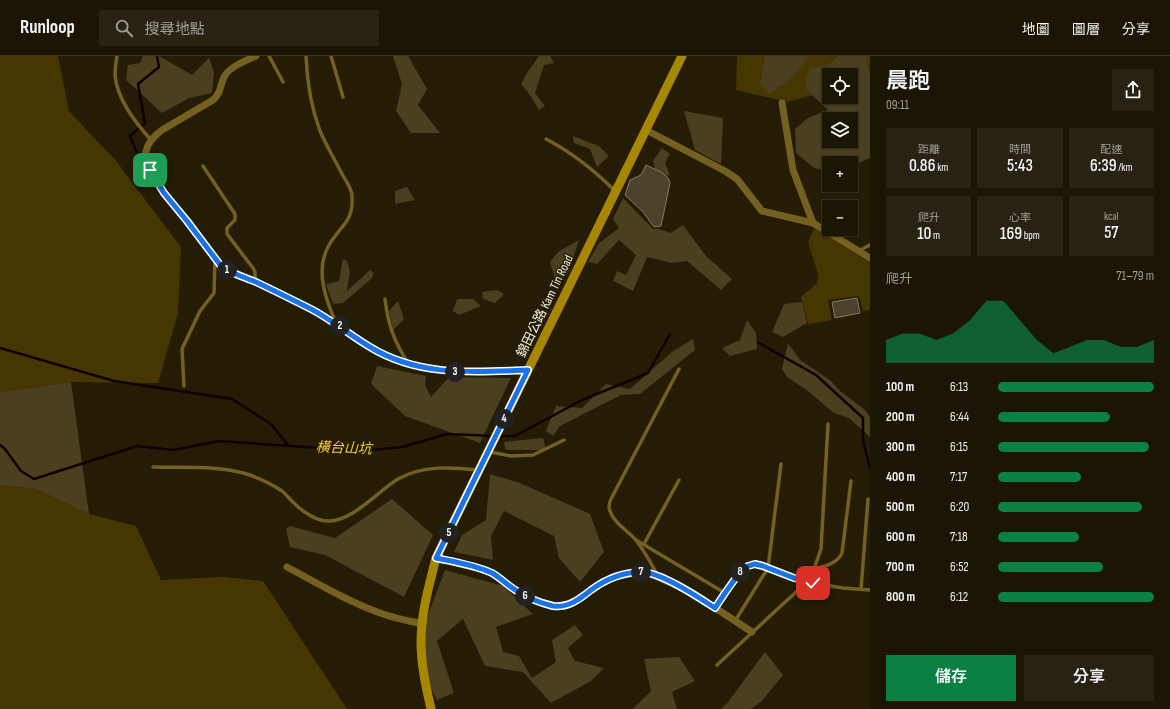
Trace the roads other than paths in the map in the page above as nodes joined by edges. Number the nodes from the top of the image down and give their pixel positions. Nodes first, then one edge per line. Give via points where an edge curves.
1 (117, 56) edge
2 (253, 56) edge
3 (269, 56) edge
4 (306, 56) edge
5 (331, 56) edge
6 (682, 56) edge
7 (282, 82) dead end
8 (343, 97) dead end
9 (782, 104) dead end
10 (646, 130) junction
11 (546, 139) dead end
12 (151, 140) junction
13 (203, 166) dead end
14 (616, 192) junction
15 (814, 223) junction
16 (870, 245) edge
17 (858, 251) junction
18 (870, 258) edge
19 (215, 259) junction
20 (256, 282) junction
21 (385, 299) dead end
22 (336, 324) junction
23 (410, 365) junction
24 (679, 369) dead end
25 (528, 370) junction
26 (184, 386) dead end
27 (828, 424) dead end
28 (564, 440) dead end
29 (489, 452) junction
30 (781, 464) dead end
31 (153, 467) dead end
32 (479, 470) junction
33 (679, 480) dead end
34 (851, 480) dead end
35 (868, 499) dead end
36 (635, 540) junction
37 (644, 544) junction
38 (436, 558) junction
39 (287, 568) dead end
40 (768, 568) junction
41 (814, 569) junction
42 (658, 576) junction
43 (808, 581) junction
44 (861, 589) junction
45 (870, 590) edge
46 (725, 593) junction
47 (715, 608) junction
48 (735, 621) junction
49 (422, 624) junction
50 (752, 632) junction
51 (718, 665) dead end
52 (431, 709) edge

1 - 12 lane via 115,74 119,91 132,115
2 - 12 street via 226,73 219,94 213,100 162,130
3 - 7 lane
4 - 22 lane via 312,106 320,131 352,194 352,212 327,248 322,269 327,302
5 - 8 lane
6 - 10 main road, 錦田公路 Kam Tin Road
9 - 15 street via 794,170
10 - 14 main road, 錦田公路 Kam Tin Road
10 - 15 street via 726,171 737,179 762,211
11 - 14 lane via 583,161
12 - 19 street via 146,156 154,178
13 - 20 lane via 236,215 227,229 227,234 255,272
14 - 25 main road, 錦田公路 Kam Tin Road
15 - 17 street
16 - 17 lane
17 - 18 street
19 - 20 street via 227,270
19 - 26 lane via 214,293 200,311 182,349
20 - 22 street via 314,310
21 - 23 lane via 391,333
22 - 23 street via 370,348
23 - 25 street via 444,371
24 - 36 lane via 609,505 612,516
25 - 29 main road, 錦田公路 Kam Tin Road
27 - 41 lane via 821,549
28 - 29 lane via 533,455 511,456
29 - 32 main road, 錦田公路 Kam Tin Road
30 - 40 lane
31 - 32 lane via 206,468 249,475 284,492 312,516 329,521 346,517 399,479 412,473 438,468
32 - 38 main road, 錦田公路 Kam Tin Road
33 - 37 lane
34 - 41 lane via 840,558
35 - 44 lane
36 - 37 lane
36 - 42 lane
37 - 46 lane
38 - 42 street via 485,570 522,594 555,606 570,604 617,576 642,572
38 - 49 main road, 錦田公路 Kam Tin Road
39 - 49 street via 372,610
40 - 43 lane
40 - 46 lane via 755,564 748,566 740,572
40 - 48 lane
41 - 43 lane
42 - 47 street via 691,592
43 - 44 lane
43 - 50 lane
44 - 45 lane
46 - 47 lane
47 - 48 street
48 - 50 street
49 - 52 main road, 錦田公路 Kam Tin Road via 422,656
50 - 51 lane

